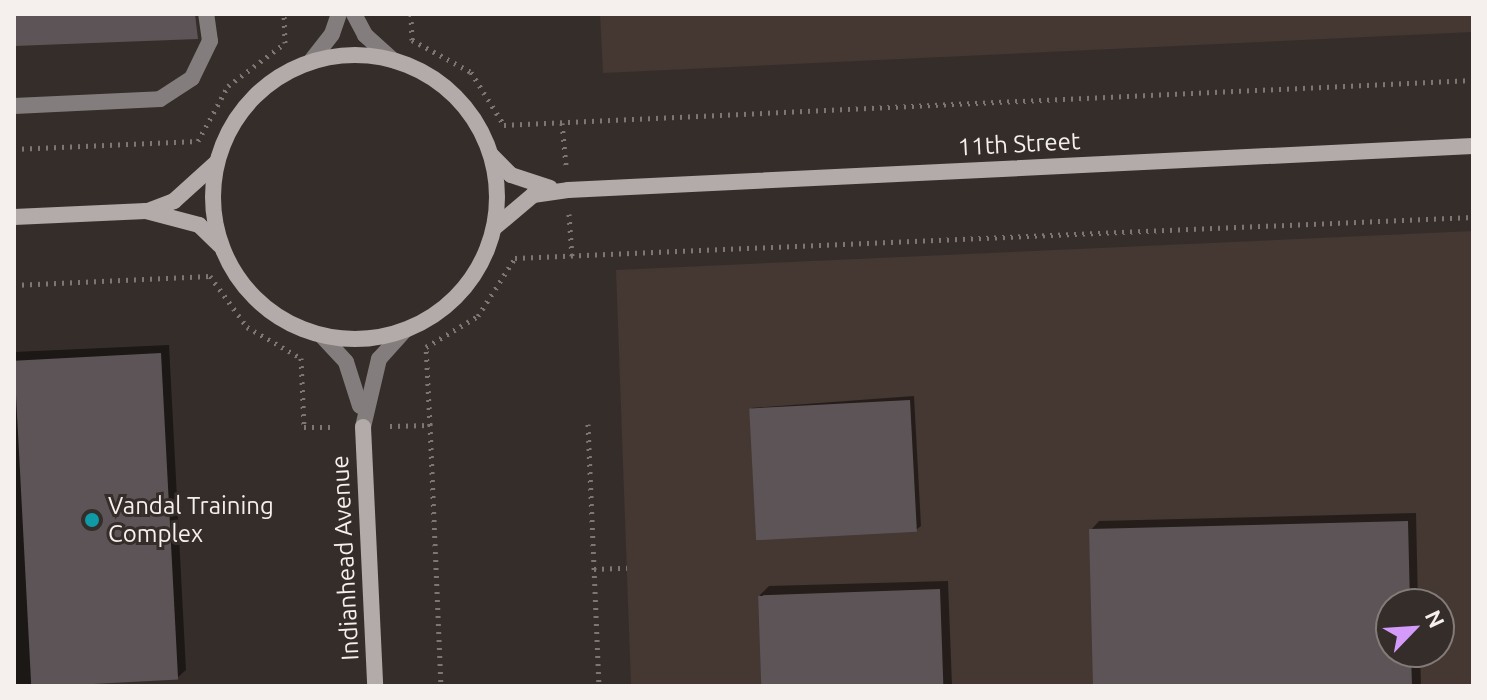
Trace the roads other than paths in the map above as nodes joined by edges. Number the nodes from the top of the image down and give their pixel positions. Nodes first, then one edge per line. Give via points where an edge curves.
1 (206, 14) edge
2 (339, 14) edge
3 (354, 14) edge
4 (393, 60) junction
5 (311, 61) junction
6 (14, 106) edge
7 (1473, 146) edge
8 (490, 153) junction
9 (216, 163) junction
10 (568, 190) junction
11 (146, 211) junction
12 (14, 217) edge
13 (494, 228) junction
14 (221, 246) junction
15 (404, 331) junction
16 (322, 336) junction
17 (363, 427) junction
18 (375, 686) edge

1 - 6 street via 210,41 192,78 160,99
2 - 5 street via 332,34
3 - 4 street via 365,35
4 - 5 main road via 351,54
4 - 8 main road via 428,75 458,99
5 - 9 main road via 274,79 249,101 229,130
7 - 10 main road, 11th Street
8 - 10 main road via 524,181
8 - 13 main road via 497,190
9 - 11 main road via 174,201
9 - 14 main road via 212,199
10 - 13 main road via 533,195
11 - 12 main road
11 - 14 main road via 199,225
13 - 15 main road via 481,264 459,295
14 - 16 main road via 238,278 261,304
15 - 16 main road via 363,339
15 - 17 street via 379,359 368,388
16 - 17 street via 357,382
17 - 18 main road, Indianhead Avenue

